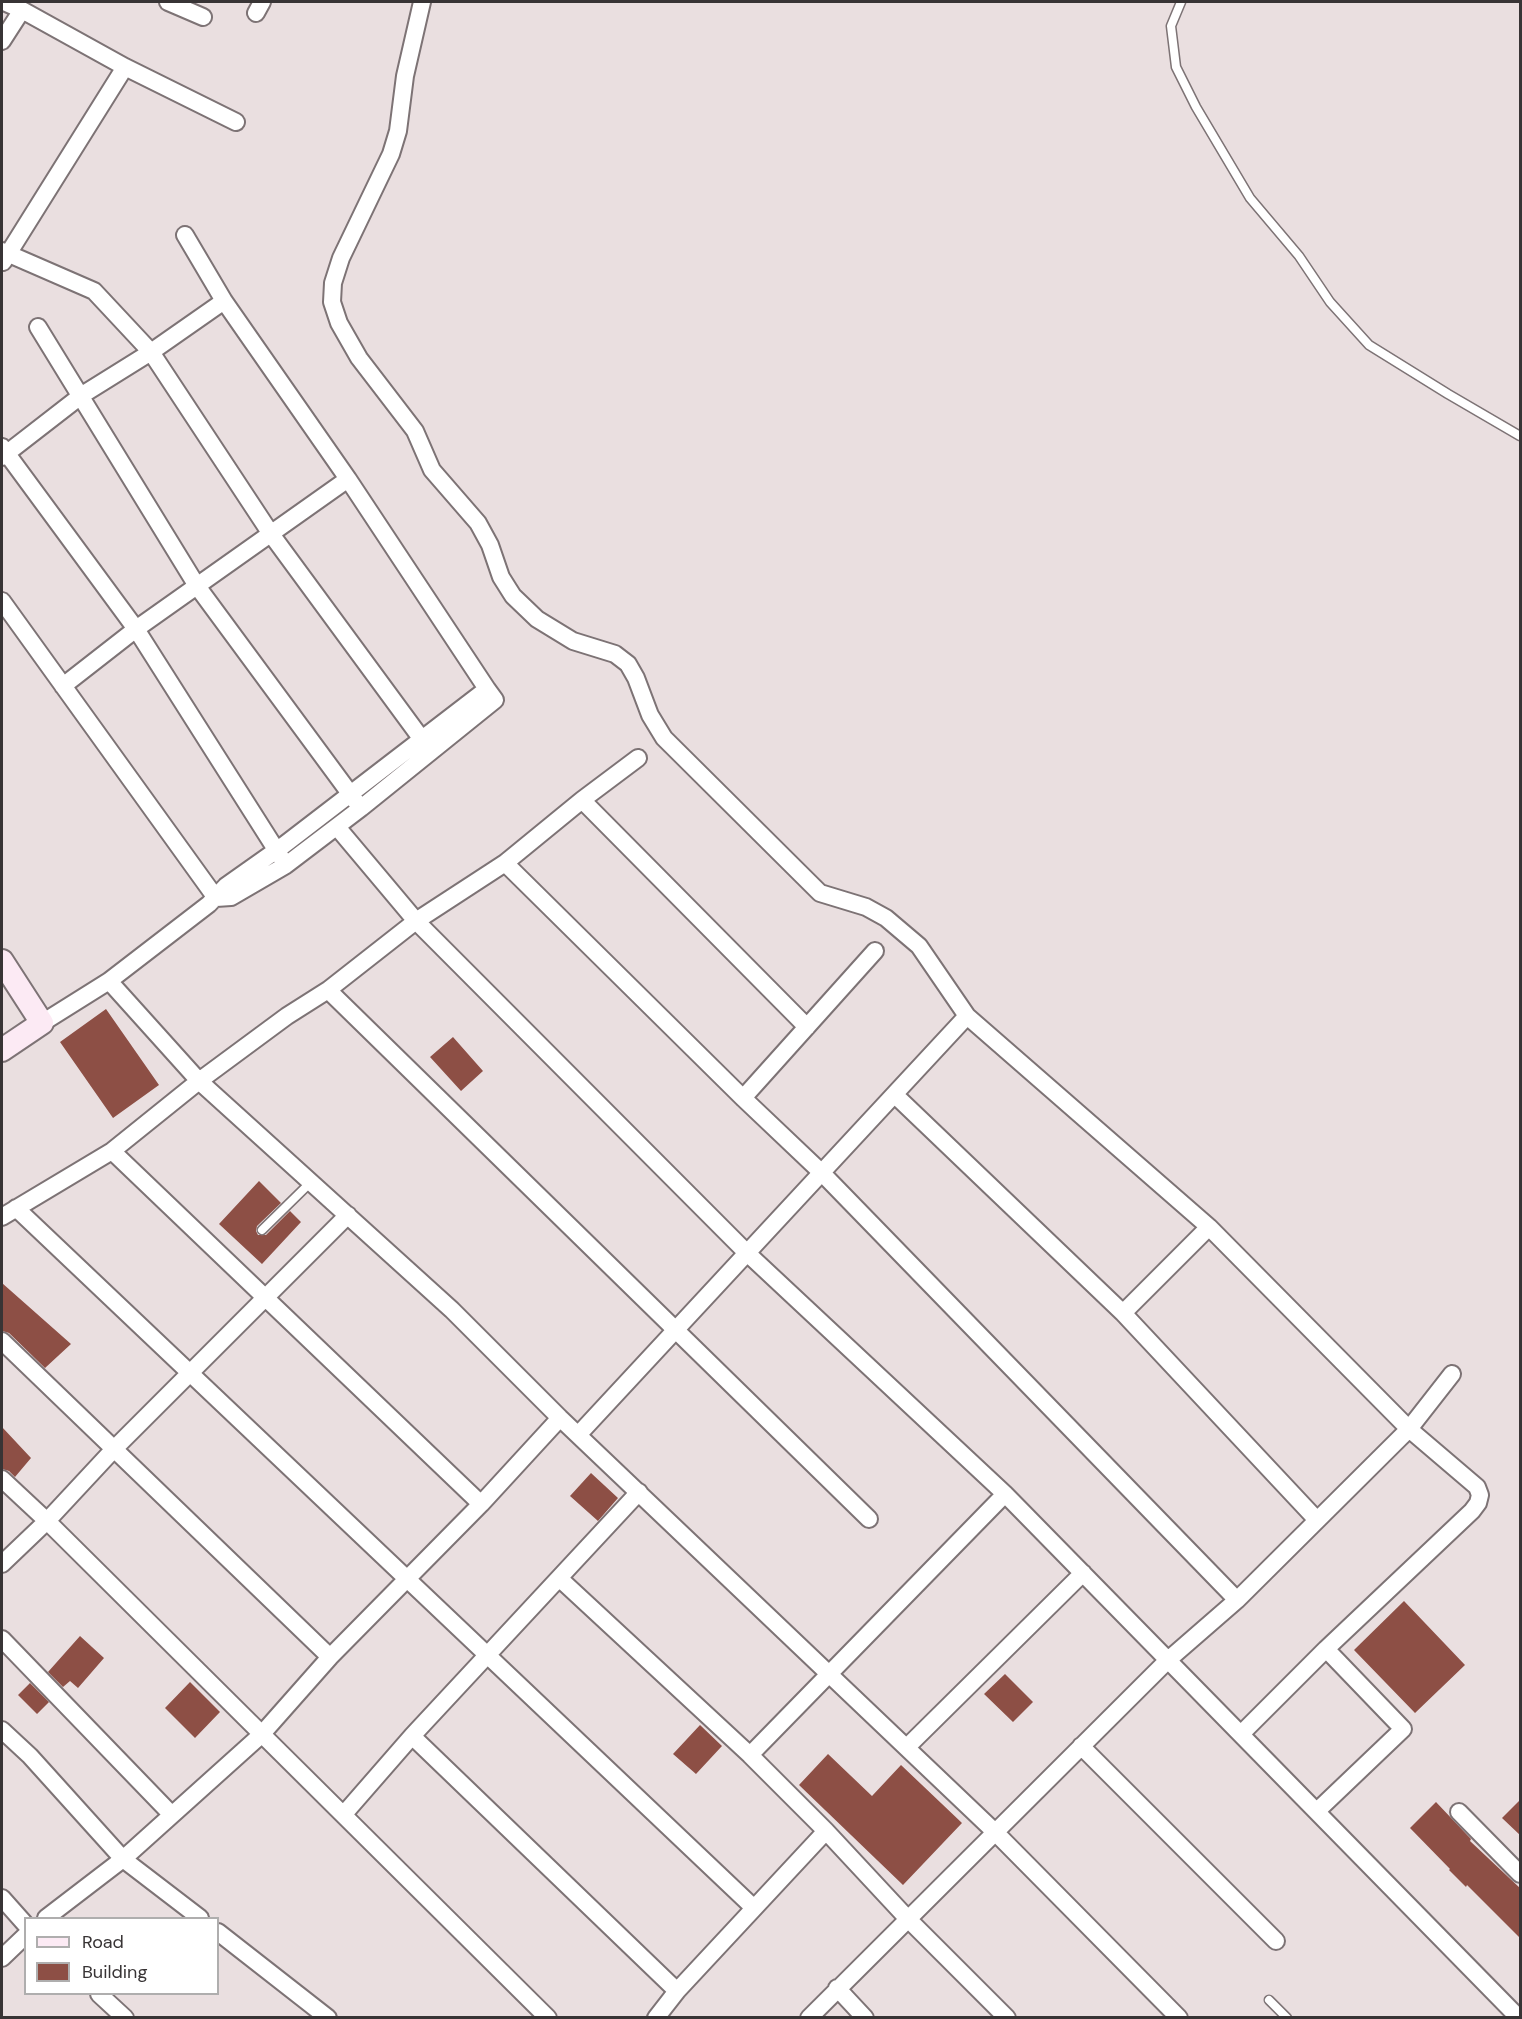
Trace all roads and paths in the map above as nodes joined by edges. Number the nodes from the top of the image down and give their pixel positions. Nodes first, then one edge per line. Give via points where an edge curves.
1 (4, 2) edge
2 (168, 2) edge
3 (422, 2) edge
4 (1181, 2) edge
5 (22, 10) junction
6 (203, 17) dead end
7 (2, 41) edge
8 (125, 67) junction
9 (236, 122) dead end
10 (185, 235) dead end
11 (3, 256) edge
12 (224, 301) junction
13 (38, 327) dead end
14 (151, 352) junction
15 (82, 395) junction
16 (1521, 436) edge
17 (3, 453) edge
18 (348, 480) junction
19 (271, 534) junction
20 (197, 586) junction
21 (2, 601) edge
22 (136, 629) junction
23 (63, 686) junction
24 (427, 746) junction
25 (638, 758) dead end
26 (351, 794) junction
27 (582, 800) junction
28 (361, 808) junction
29 (337, 827) junction
30 (276, 850) junction
31 (505, 863) junction
32 (286, 865) junction
33 (216, 898) junction
34 (416, 921) junction
35 (875, 951) dead end
36 (2, 962) edge
37 (109, 981) junction
38 (328, 990) junction
39 (967, 1016) junction
40 (42, 1023) junction
41 (807, 1027) junction
42 (2, 1050) edge
43 (199, 1081) junction
44 (895, 1095) junction
45 (743, 1098) junction
46 (112, 1151) junction
47 (822, 1173) junction
48 (311, 1182) junction
49 (8, 1212) edge
50 (348, 1215) junction
51 (1209, 1227) junction
52 (262, 1230) dead end
53 (746, 1252) junction
54 (265, 1298) junction
55 (1123, 1313) junction
56 (674, 1330) junction
57 (2, 1341) edge
58 (190, 1373) junction
59 (1452, 1374) dead end
60 (560, 1418) junction
61 (1409, 1429) junction
62 (578, 1435) junction
63 (114, 1449) junction
64 (2, 1479) edge
65 (639, 1492) junction
66 (1005, 1494) junction
67 (481, 1504) junction
68 (1316, 1519) junction
69 (869, 1520) dead end
70 (47, 1521) junction
71 (2, 1564) edge
72 (1083, 1573) junction
73 (559, 1578) junction
74 (407, 1579) junction
75 (1237, 1600) junction
76 (2, 1640) edge
77 (1326, 1649) junction
78 (488, 1655) junction
79 (330, 1657) junction
80 (1168, 1660) junction
81 (829, 1673) junction
82 (2, 1730) edge
83 (1242, 1733) junction
84 (261, 1734) junction
85 (412, 1736) junction
86 (1081, 1746) junction
87 (907, 1747) junction
88 (750, 1755) junction
89 (1317, 1811) junction
90 (1460, 1812) dead end
91 (344, 1814) junction
92 (172, 1815) junction
93 (826, 1831) junction
94 (995, 1832) junction
95 (123, 1859) junction
96 (1521, 1874) edge
97 (2, 1898) edge
98 (754, 1908) junction
99 (47, 1917) edge
100 (199, 1917) edge
101 (907, 1918) junction
102 (24, 1923) edge
103 (219, 1933) edge
104 (24, 1937) edge
105 (1276, 1941) dead end
106 (2, 1958) edge
107 (837, 1988) junction
108 (677, 1991) junction
109 (100, 1995) edge
110 (1269, 2000) dead end
111 (125, 2018) edge
112 (328, 2018) edge
113 (548, 2018) edge
114 (656, 2018) edge
115 (809, 2018) edge
116 (865, 2018) edge
117 (1007, 2018) edge
118 (1179, 2018) edge
119 (1287, 2018) edge
120 (1519, 2018) edge

1 - 5 street
2 - 6 street
3 - 39 street via 391,154 333,283 332,302 339,323 359,358 415,431 432,470 478,523 513,596 555,630 615,654 628,664 664,738 820,893 866,907 919,946
4 - 16 lane via 1171,26 1176,67 1196,108 1250,198 1299,256 1330,302 1369,345
5 - 7 street
5 - 8 street
8 - 9 street
8 - 11 street
10 - 12 street
11 - 14 street via 94,291
12 - 14 street
12 - 18 street
13 - 15 street
14 - 15 street
14 - 19 street
15 - 17 street
15 - 20 street
17 - 22 street
18 - 19 street
18 - 24 street via 495,700
19 - 20 street
19 - 24 street
20 - 22 street
20 - 26 street
21 - 23 street
22 - 23 street
22 - 30 street
23 - 33 street
24 - 26 street
24 - 28 street
25 - 27 street
26 - 28 street
26 - 30 street
27 - 31 street
27 - 41 street
28 - 29 street
29 - 32 street
29 - 34 street
30 - 32 street
30 - 33 street via 226,886
31 - 34 street
31 - 45 street
32 - 33 street via 231,897
33 - 37 street
34 - 38 street
34 - 53 street
35 - 41 street
36 - 40 street
37 - 40 street
37 - 43 street
38 - 43 street
38 - 56 street
39 - 44 street
39 - 51 street
40 - 42 street
41 - 45 street
43 - 46 street
43 - 48 street
44 - 47 street
44 - 55 street
45 - 47 street
46 - 49 street
46 - 54 street
47 - 53 street
47 - 75 street
48 - 50 street
48 - 52 lane
49 - 58 street
50 - 54 street
50 - 60 street via 452,1310
51 - 55 street
51 - 61 street
53 - 56 street
53 - 66 street
54 - 58 street
54 - 67 street
55 - 68 street
56 - 62 street
56 - 69 street
57 - 63 street
58 - 63 street
58 - 74 street
59 - 61 street
60 - 62 street
60 - 67 street
61 - 68 street
61 - 77 street via 1477,1486 1478,1503
62 - 65 street
63 - 70 street
63 - 79 street
64 - 70 street
65 - 73 street
65 - 81 street
66 - 72 street
66 - 81 street
67 - 74 street
68 - 75 street
70 - 71 street
70 - 84 street
72 - 80 street
72 - 87 street
73 - 78 street
73 - 88 street
74 - 78 street
74 - 79 street
75 - 80 street
76 - 92 street
77 - 83 street
77 - 89 street via 1403,1729
78 - 85 street
78 - 98 street
79 - 84 street
80 - 83 street
80 - 86 street
81 - 87 street
81 - 88 street
82 - 95 street
83 - 89 street
84 - 91 street
84 - 92 street
85 - 91 street
85 - 108 street
86 - 94 street
86 - 105 street
87 - 94 street
88 - 93 street
89 - 120 street
90 - 96 street
91 - 113 street
92 - 95 street
93 - 98 street
93 - 101 street
94 - 101 street
94 - 118 street
95 - 99 street
95 - 100 street
97 - 102 street
98 - 108 street
101 - 107 street
101 - 117 street
103 - 112 street
104 - 106 street
107 - 115 street
107 - 116 street
108 - 114 street
109 - 111 street
110 - 119 lane

